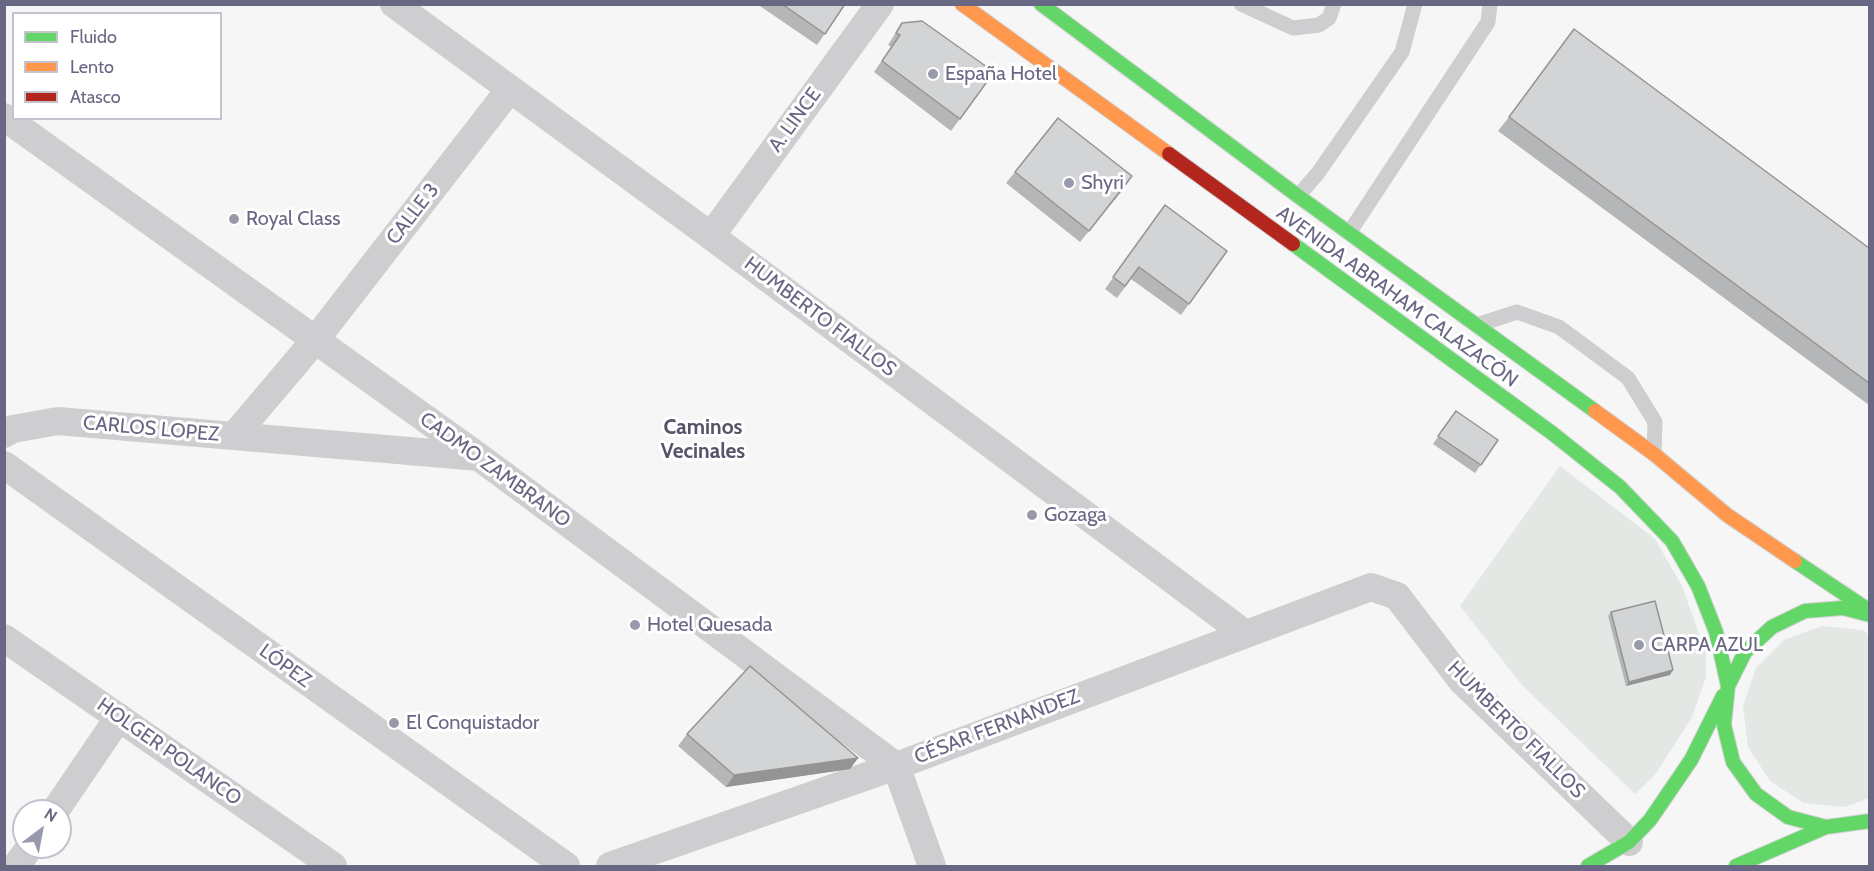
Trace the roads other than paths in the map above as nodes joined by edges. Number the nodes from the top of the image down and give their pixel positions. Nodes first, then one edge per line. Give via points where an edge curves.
1 (394, 4) edge
2 (880, 4) edge
3 (962, 4) edge
4 (1041, 4) edge
5 (1241, 4) edge
6 (1334, 4) edge
7 (1415, 4) edge
8 (1490, 4) edge
9 (510, 89) junction
10 (4, 117) edge
11 (1298, 196) junction
12 (1349, 233) junction
13 (711, 236) junction
14 (1477, 325) junction
15 (315, 339) junction
16 (9, 431) edge
17 (234, 436) junction
18 (1654, 454) junction
19 (479, 457) junction
20 (4, 465) edge
21 (1382, 590) joint
22 (1869, 613) edge
23 (1244, 633) junction
24 (4, 638) edge
25 (1728, 686) junction
26 (119, 717) junction
27 (896, 766) junction
28 (63, 799) edge
29 (1869, 822) edge
30 (1826, 827) junction
31 (1629, 842) junction
32 (333, 867) edge
33 (566, 867) edge
34 (610, 867) edge
35 (932, 867) edge
36 (1588, 867) edge
37 (1736, 867) edge

1 - 9 street, HUMBERTO FIALLOS
2 - 13 street, A. LINCE
3 - 25 main road, AVENIDA ABRAHAM CALAZACÓN via 1552,433 1620,487 1672,541 1698,586 1716,632
4 - 11 main road, AVENIDA ABRAHAM CALAZACÓN
5 - 6 lane via 1293,28 1319,25 1329,18
7 - 11 lane via 1402,52
8 - 12 lane via 1488,22
9 - 13 street, HUMBERTO FIALLOS
9 - 15 street, CALLE 3
10 - 15 street, CADMO ZAMBRANO
11 - 12 main road, AVENIDA ABRAHAM CALAZACÓN
12 - 14 main road, AVENIDA ABRAHAM CALAZACÓN
13 - 23 street, HUMBERTO FIALLOS
14 - 18 main road, AVENIDA ABRAHAM CALAZACÓN
14 - 18 lane via 1517,312 1559,327 1628,378 1655,422
15 - 17 street, CARLOS LOPEZ
15 - 19 street, CADMO ZAMBRANO
16 - 17 street, CARLOS LOPEZ via 58,421
17 - 19 street
18 - 22 main road, AVENIDA ABRAHAM CALAZACÓN via 1727,515
19 - 27 street, CADMO ZAMBRANO
20 - 33 street, LÓPEZ
21 - 23 street, CÉSAR FERNANDEZ via 1371,587
21 - 31 street, HUMBERTO FIALLOS via 1397,596 1462,681
22 - 25 main road via 1843,608 1805,611 1772,627 1745,652
23 - 27 street, CÉSAR FERNANDEZ
24 - 26 street, HOLGER POLANCO
25 - 30 main road via 1724,725 1734,762 1756,794 1788,817
25 - 31 main road via 1672,791
26 - 28 street
26 - 32 street, HOLGER POLANCO
27 - 34 street, CÉSAR FERNANDEZ
27 - 35 street
29 - 30 main road
30 - 37 main road
31 - 36 main road

